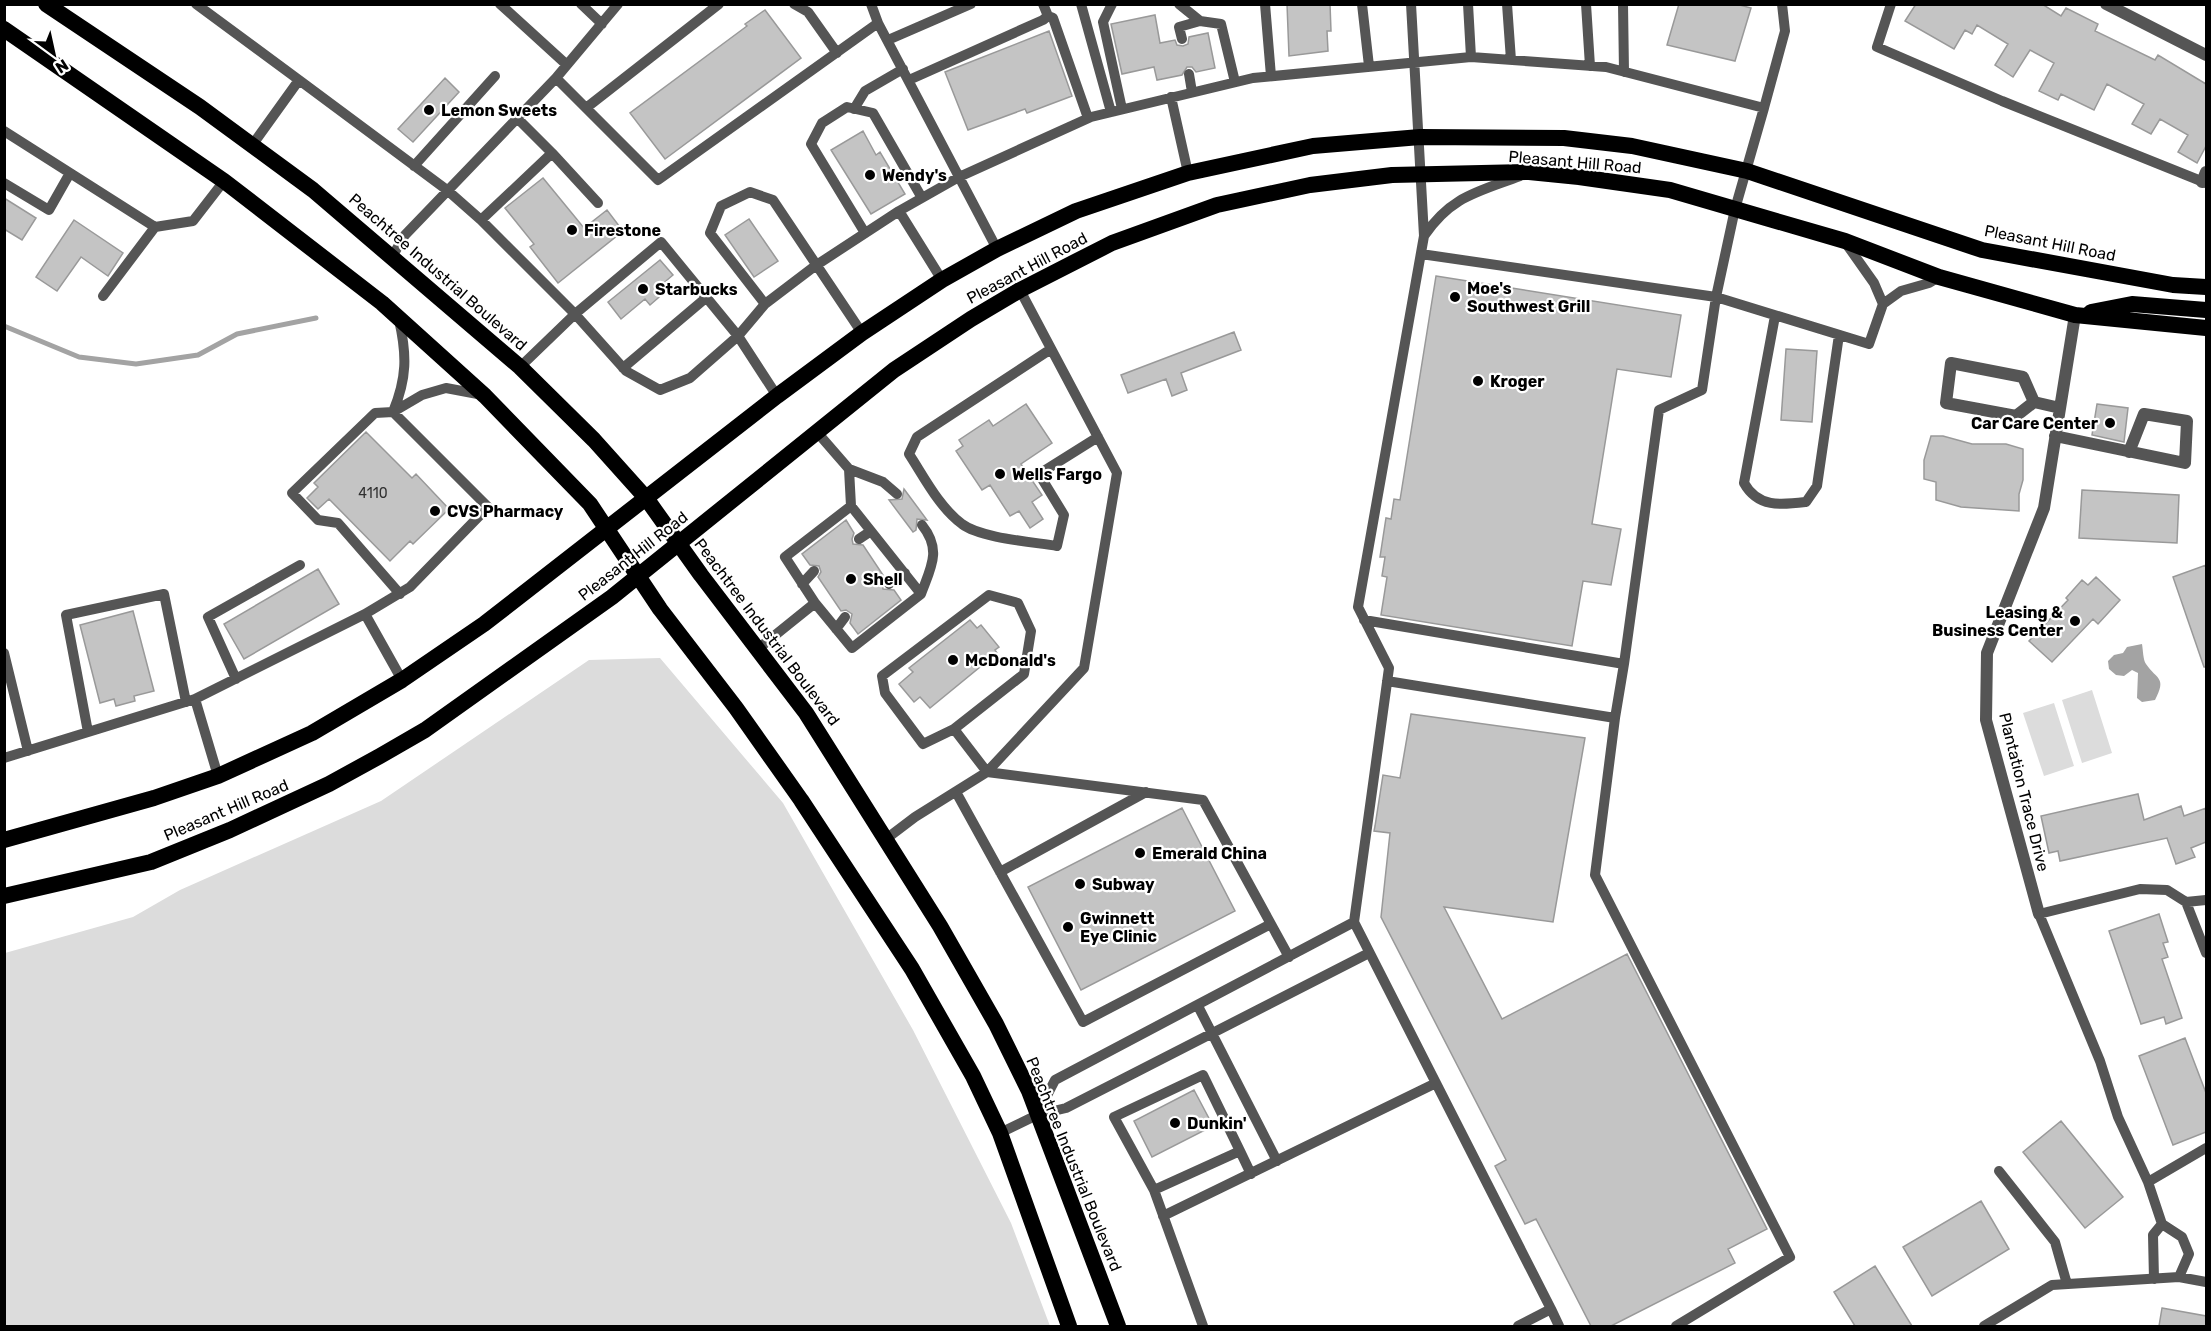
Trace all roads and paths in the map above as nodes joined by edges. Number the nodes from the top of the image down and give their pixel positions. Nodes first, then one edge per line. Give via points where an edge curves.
1 (46, 4) edge
2 (195, 4) edge
3 (500, 4) edge
4 (581, 4) edge
5 (618, 4) edge
6 (719, 4) edge
7 (794, 4) edge
8 (871, 4) edge
9 (971, 4) edge
10 (1043, 4) edge
11 (1081, 4) edge
12 (1113, 4) edge
13 (1179, 4) edge
14 (1265, 4) edge
15 (1362, 4) edge
16 (1411, 4) edge
17 (1468, 4) edge
18 (1507, 4) edge
19 (1586, 4) edge
20 (1623, 4) edge
21 (1782, 4) edge
22 (1891, 4) edge
23 (2106, 4) edge
24 (1048, 16) junction
25 (1200, 21) junction
26 (878, 23) junction
27 (602, 24) junction
28 (4, 29) edge
29 (1182, 39) dead end
30 (888, 40) junction
31 (837, 53) junction
32 (2206, 55) edge
33 (1471, 57) junction
34 (1511, 60) junction
35 (1415, 61) junction
36 (567, 65) junction
37 (1369, 66) junction
38 (1590, 66) junction
39 (903, 69) junction
40 (1624, 72) junction
41 (1189, 74) dead end
42 (495, 76) dead end
43 (1271, 76) junction
44 (556, 78) junction
45 (299, 80) junction
46 (909, 80) junction
47 (1236, 82) junction
48 (1192, 92) junction
49 (1171, 97) junction
50 (586, 108) junction
51 (1764, 108) junction
52 (854, 109) junction
53 (1116, 111) junction
54 (517, 118) junction
55 (1088, 118) junction
56 (4, 131) edge
57 (1420, 137) junction
58 (252, 144) junction
59 (552, 153) junction
60 (414, 166) junction
61 (1747, 171) junction
62 (1529, 172) junction
63 (70, 173) junction
64 (1188, 173) junction
65 (1422, 173) junction
66 (959, 177) junction
67 (2205, 179) edge
68 (224, 181) junction
69 (4, 183) edge
70 (447, 190) junction
71 (922, 198) junction
72 (598, 203) dead end
73 (1735, 208) junction
74 (899, 211) junction
75 (481, 220) junction
76 (155, 227) junction
77 (864, 233) junction
78 (1424, 236) junction
79 (1845, 241) junction
80 (997, 249) junction
81 (1421, 254) junction
82 (393, 255) junction
83 (815, 266) junction
84 (1939, 277) junction
85 (942, 280) junction
86 (2206, 287) edge
87 (1020, 290) junction
88 (103, 296) dead end
89 (707, 297) junction
90 (1716, 297) junction
91 (765, 304) junction
92 (1883, 304) junction
93 (2206, 310) edge
94 (575, 314) junction
95 (2075, 315) junction
96 (1775, 316) junction
97 (398, 318) junction
98 (2206, 328) edge
99 (862, 333) junction
100 (1839, 335) junction
101 (738, 336) junction
102 (1051, 349) junction
103 (520, 367) junction
104 (624, 368) junction
105 (485, 396) junction
106 (777, 396) junction
107 (2034, 402) junction
108 (2060, 408) junction
109 (393, 412) junction
110 (816, 431) junction
111 (2055, 436) junction
112 (1098, 437) junction
113 (2129, 452) junction
114 (849, 469) junction
115 (897, 494) dead end
116 (646, 498) junction
117 (851, 506) junction
118 (922, 525) dead end
119 (607, 528) junction
120 (871, 531) junction
121 (859, 539) dead end
122 (679, 544) junction
123 (300, 565) dead end
124 (814, 571) dead end
125 (905, 573) junction
126 (639, 576) junction
127 (802, 584) junction
128 (890, 584) dead end
129 (400, 594) junction
130 (921, 594) junction
131 (815, 603) junction
132 (365, 614) junction
133 (846, 617) dead end
134 (1364, 620) junction
135 (836, 629) junction
136 (759, 648) junction
137 (4, 653) edge
138 (1624, 664) junction
139 (236, 679) junction
140 (402, 680) junction
141 (1388, 681) junction
142 (191, 700) junction
143 (1616, 718) junction
144 (954, 729) junction
145 (88, 732) junction
146 (28, 751) junction
147 (4, 758) edge
148 (987, 772) junction
149 (218, 776) junction
150 (956, 792) junction
151 (1146, 792) junction
152 (5, 836) edge
153 (886, 839) junction
154 (1000, 872) junction
155 (4, 896) edge
156 (2206, 900) edge
157 (2186, 902) junction
158 (2039, 914) junction
159 (1354, 922) junction
160 (1271, 924) junction
161 (1370, 953) junction
162 (2206, 953) edge
163 (1289, 957) junction
164 (1198, 1006) junction
165 (1213, 1033) junction
166 (1436, 1083) junction
167 (1037, 1114) junction
168 (1000, 1133) junction
169 (2206, 1148) edge
170 (1240, 1150) junction
171 (1277, 1161) junction
172 (1999, 1171) dead end
173 (1251, 1174) junction
174 (2148, 1182) junction
175 (1154, 1191) junction
176 (1163, 1216) junction
177 (2162, 1224) junction
178 (2179, 1277) junction
179 (2154, 1279) junction
180 (2206, 1282) edge
181 (2067, 1284) junction
182 (1551, 1309) junction
183 (1070, 1326) edge
184 (1118, 1326) edge
185 (1203, 1326) edge
186 (1518, 1326) edge
187 (1559, 1326) edge
188 (1676, 1326) edge
189 (1984, 1326) edge

1 - 58 highway, Peachtree Industrial Boulevard
2 - 45 lane
3 - 36 lane
4 - 27 lane
5 - 27 lane
6 - 50 lane
7 - 31 lane via 808,12
8 - 26 lane
9 - 30 lane
10 - 24 lane
11 - 53 lane
12 - 53 lane via 1103,22
13 - 25 lane
14 - 43 lane
15 - 37 lane
16 - 35 lane
17 - 33 lane
18 - 34 lane
19 - 38 lane
20 - 40 lane
21 - 51 lane via 1785,31
22 - 67 lane via 1877,47 2002,101
23 - 32 street
24 - 46 lane
24 - 55 lane via 1053,18
25 - 29 lane via 1179,27
25 - 47 lane via 1221,24
26 - 30 lane
26 - 31 lane
27 - 36 lane
28 - 68 highway
30 - 39 lane
31 - 50 lane via 658,180
33 - 34 lane
33 - 35 lane
34 - 38 lane
35 - 37 lane
35 - 57 lane
36 - 44 lane
37 - 43 lane
38 - 40 lane
39 - 46 lane
39 - 52 lane via 865,92
40 - 51 lane
41 - 48 lane
42 - 60 lane
43 - 47 lane
44 - 50 lane
44 - 54 lane
45 - 58 lane
45 - 60 lane
46 - 66 lane
47 - 48 lane
48 - 49 lane
49 - 53 lane
49 - 64 lane
51 - 61 lane
52 - 71 lane via 873,113
52 - 77 lane via 847,107 822,123 811,144
53 - 55 lane
54 - 59 lane
54 - 70 lane
55 - 66 lane
56 - 63 lane
57 - 61 highway, Pleasant Hill Road via 1564,138 1632,146
57 - 64 highway, Pleasant Hill Road via 1313,146
57 - 65 lane
58 - 82 highway, Peachtree Industrial Boulevard
59 - 72 lane
59 - 75 lane
60 - 70 lane
61 - 73 lane
61 - 86 highway, Pleasant Hill Road via 1982,250 2173,285
62 - 65 highway, Pleasant Hill Road
62 - 73 highway, Pleasant Hill Road via 1670,190
62 - 78 lane via 1463,198 1439,214
63 - 69 lane via 49,210
63 - 76 lane
64 - 80 highway, Pleasant Hill Road via 1076,211
65 - 78 lane
65 - 87 highway, Pleasant Hill Road via 1310,185 1217,205 1112,243
66 - 71 lane
66 - 80 lane
68 - 76 lane via 193,221
68 - 97 highway
70 - 75 lane
70 - 82 lane via 405,235
71 - 74 lane
73 - 79 highway, Pleasant Hill Road
73 - 90 lane
74 - 77 lane
74 - 85 lane
75 - 94 lane
76 - 88 lane
77 - 83 lane
78 - 81 lane
79 - 84 highway, Pleasant Hill Road
79 - 92 lane via 1874,283
80 - 85 highway, Pleasant Hill Road
81 - 90 lane
81 - 134 lane via 1358,607
82 - 103 highway, Peachtree Industrial Boulevard
83 - 91 lane
83 - 91 lane via 772,200 750,192 721,206 710,233
83 - 99 lane
84 - 92 lane via 1900,291
84 - 95 highway, Pleasant Hill Road
85 - 99 highway, Pleasant Hill Road
87 - 102 lane
87 - 110 highway, Pleasant Hill Road via 894,370
89 - 94 lane via 661,242
89 - 101 lane
89 - 104 lane
90 - 96 lane
90 - 138 lane via 1702,390 1659,410
91 - 101 lane
92 - 100 lane via 1869,344
93 - 95 highway via 2132,304
94 - 103 lane
94 - 104 lane
95 - 98 highway, Pleasant Hill Road
95 - 108 street, Plantation Trace Drive
96 - 100 lane
96 - 100 lane via 1744,483 1750,494 1772,506 1806,502 1817,486
97 - 105 highway
97 - 109 lane via 406,355 402,390
99 - 106 highway, Pleasant Hill Road
101 - 104 lane via 690,378 660,390
101 - 106 lane
102 - 112 lane
102 - 112 lane via 917,437 909,454 939,500 963,525 999,537 1057,546 1064,515 1039,474
103 - 116 highway, Peachtree Industrial Boulevard via 608,454
105 - 109 lane via 446,388 422,395
105 - 119 highway via 590,504
106 - 116 highway, Pleasant Hill Road
107 - 107 street via 2023,377 1951,363 1946,403 2016,416
107 - 108 street
108 - 111 street, Plantation Trace Drive
109 - 129 lane via 488,507
109 - 129 lane via 375,413 292,493 318,520 338,523
110 - 114 lane
110 - 122 highway, Pleasant Hill Road
111 - 113 street
111 - 158 street, Plantation Trace Drive via 2044,508 1987,653 1986,720
112 - 148 lane via 1117,473 1084,668
113 - 113 street via 2144,414 2187,421 2185,463
114 - 115 lane via 883,482
114 - 117 lane
116 - 119 highway, Pleasant Hill Road
116 - 122 highway, Peachtree Industrial Boulevard
117 - 120 lane
117 - 127 lane via 785,558
118 - 130 lane via 932,538 934,560
119 - 126 highway
119 - 140 highway, Pleasant Hill Road via 484,624
120 - 121 lane
120 - 125 lane
122 - 126 highway, Pleasant Hill Road
122 - 136 highway, Peachtree Industrial Boulevard
123 - 139 lane via 208,617
124 - 127 lane
125 - 128 lane
125 - 130 lane
126 - 155 highway, Pleasant Hill Road via 425,730 329,784 151,862
126 - 168 highway via 801,800 891,934 973,1076
127 - 131 lane
129 - 132 lane
130 - 135 lane via 852,648
131 - 135 lane
131 - 136 lane
132 - 139 lane
132 - 140 lane
133 - 135 lane
134 - 138 lane
134 - 141 lane via 1389,668
136 - 153 highway, Peachtree Industrial Boulevard via 806,713
137 - 146 lane
138 - 143 lane
139 - 142 lane
140 - 149 highway, Pleasant Hill Road via 312,733
141 - 143 lane
141 - 159 lane
142 - 145 lane
142 - 145 lane via 164,594 66,615
142 - 149 lane
143 - 188 lane via 1595,875 1790,1257
144 - 144 lane via 1024,674 1031,631 1018,603 989,595 882,676 885,693 923,744
144 - 148 lane
145 - 146 lane
146 - 147 lane
148 - 150 lane
148 - 151 lane
149 - 152 highway, Pleasant Hill Road
150 - 153 lane
150 - 154 lane
151 - 154 lane
151 - 160 lane via 1203,800
153 - 167 highway, Peachtree Industrial Boulevard via 996,1024
154 - 160 lane via 1083,1022
156 - 157 lane
157 - 158 lane via 2167,890 2140,889
157 - 162 lane
158 - 174 lane, Plantation Trace Drive via 2100,1061 2118,1117
159 - 161 lane
159 - 163 lane
160 - 163 lane
161 - 165 lane
161 - 166 lane
163 - 164 lane
164 - 165 lane
164 - 167 lane via 1055,1080
165 - 167 lane via 1066,1107
165 - 171 lane
166 - 171 lane
166 - 182 lane
167 - 168 lane
167 - 184 highway, Peachtree Industrial Boulevard
168 - 183 highway
169 - 174 lane
170 - 173 lane
170 - 175 lane
170 - 175 lane via 1203,1075 1114,1117
171 - 173 lane
172 - 181 lane via 2055,1242
173 - 176 lane
174 - 177 lane, Plantation Trace Drive
175 - 176 lane
176 - 185 lane
177 - 178 lane via 2182,1237 2189,1254
177 - 179 lane via 2153,1234
178 - 179 lane
178 - 180 lane
179 - 181 lane
181 - 189 lane via 2052,1285
182 - 186 lane
182 - 187 lane

